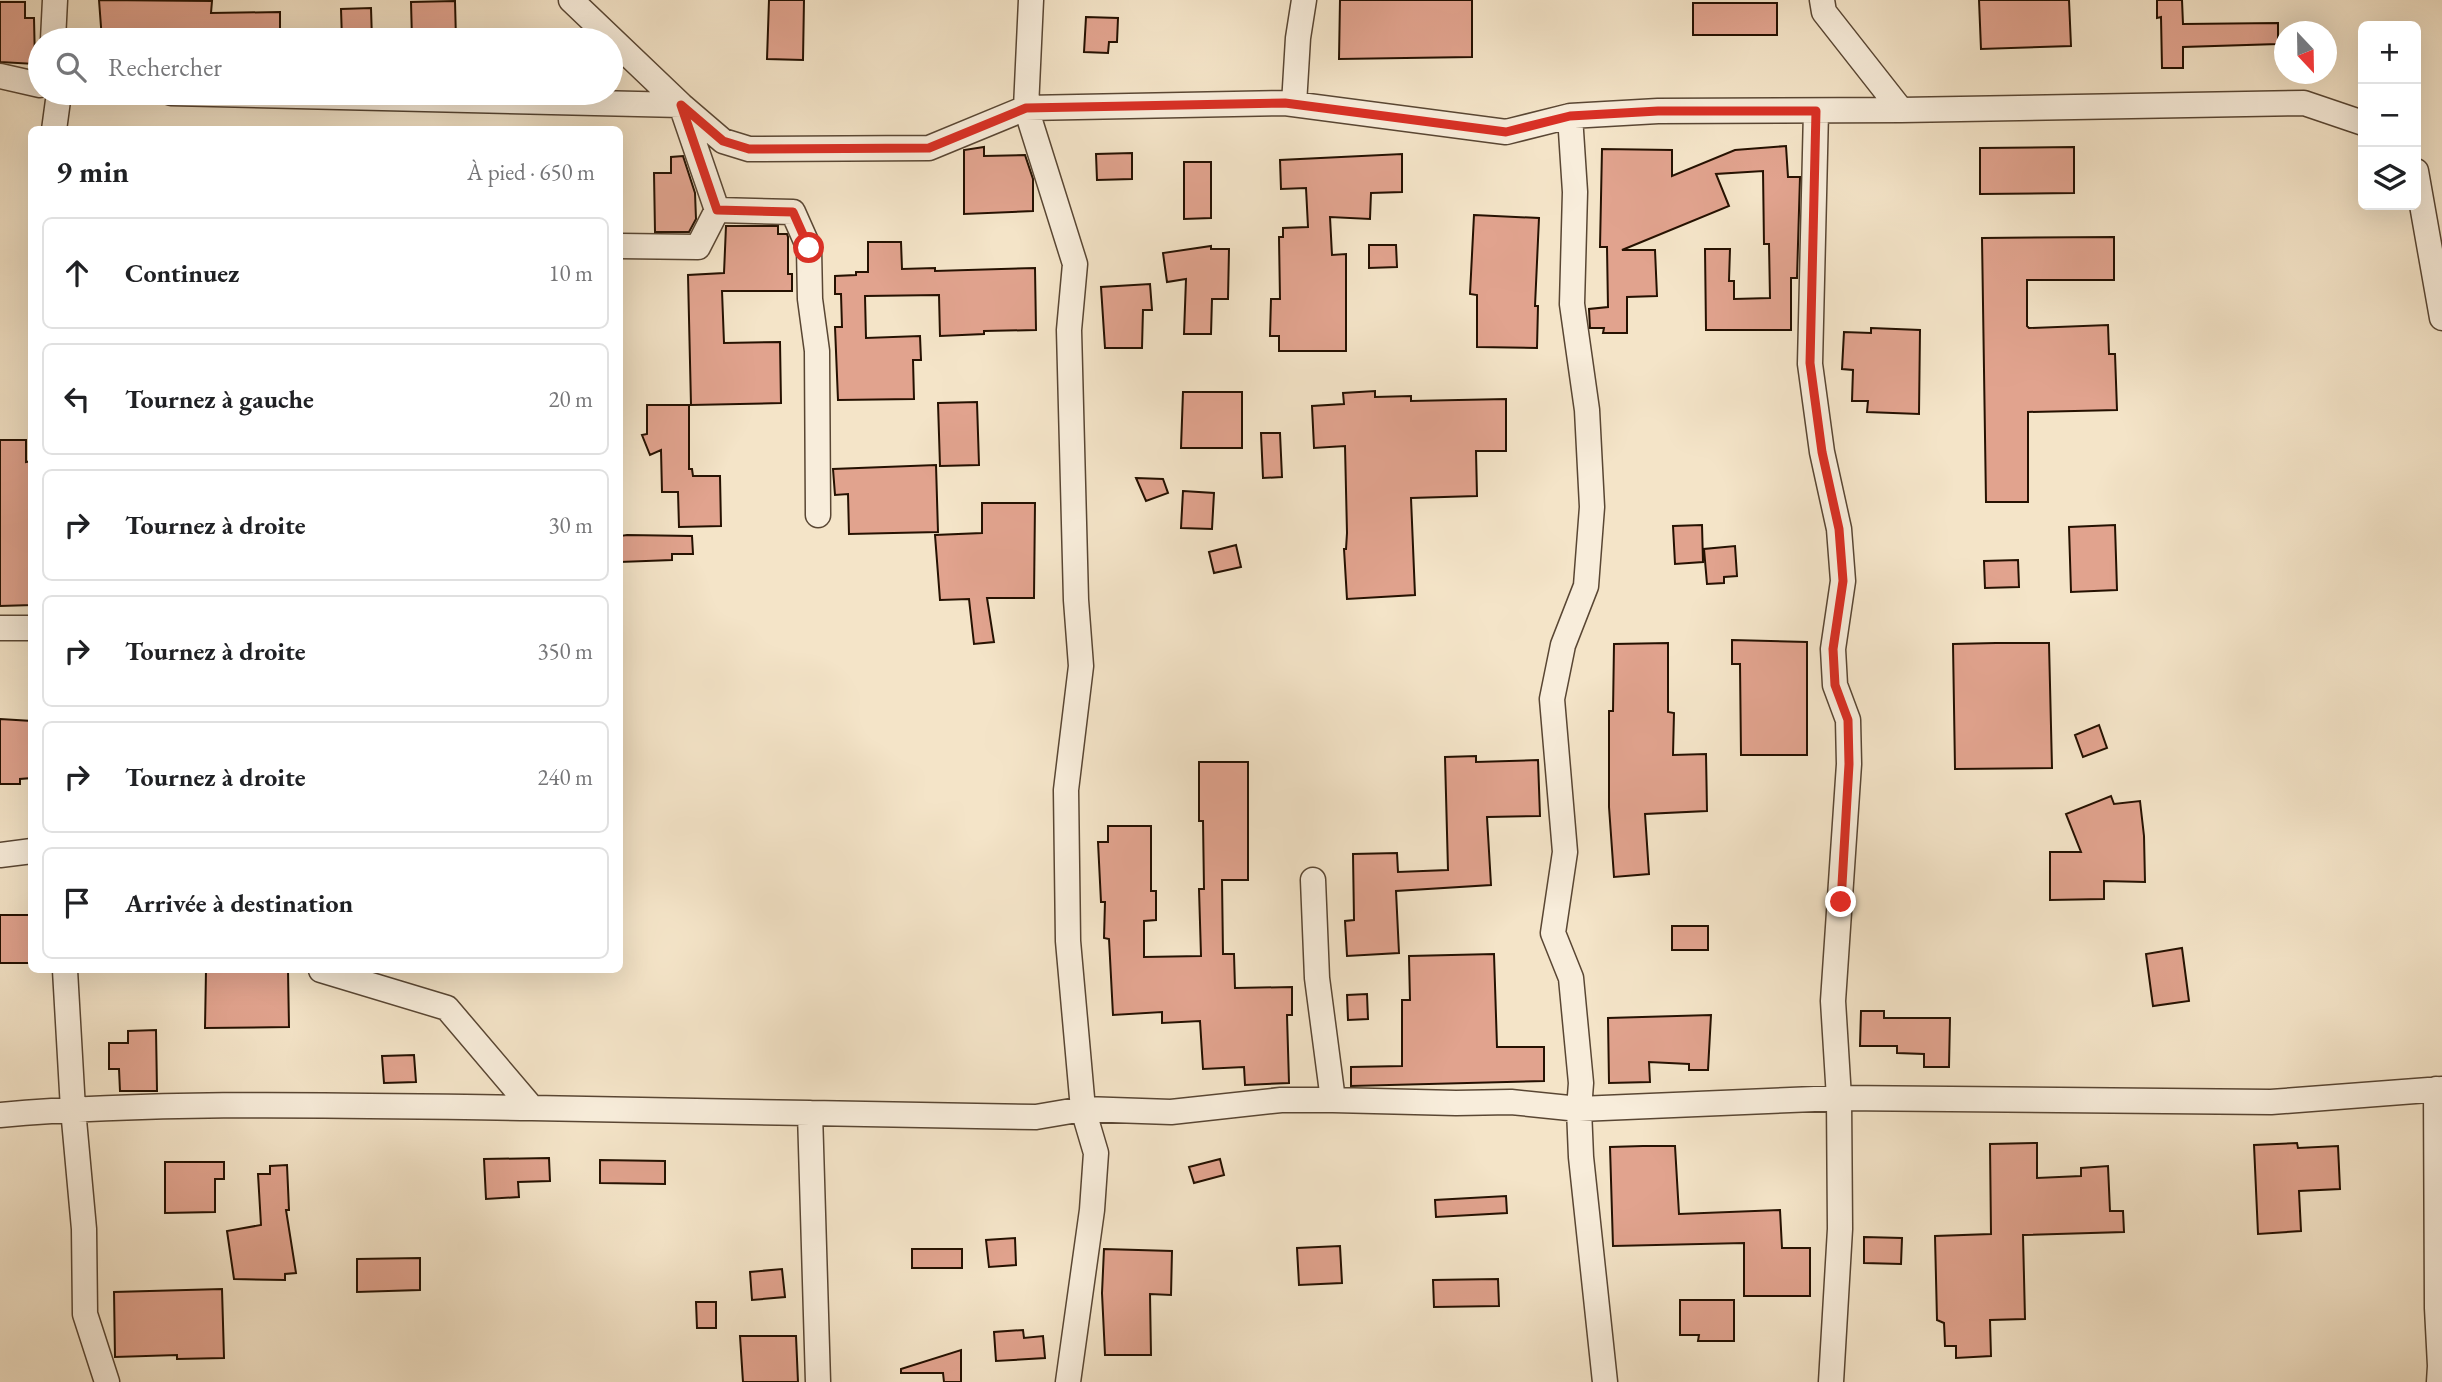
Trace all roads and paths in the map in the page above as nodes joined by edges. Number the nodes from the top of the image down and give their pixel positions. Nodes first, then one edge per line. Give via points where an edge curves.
1 (55, 0) edge
2 (571, 0) edge
3 (1031, 0) edge
4 (1304, 0) edge
5 (1822, 0) edge
6 (54, 28) edge
7 (600, 28) edge
8 (623, 50) edge
9 (0, 76) edge
10 (28, 82) edge
11 (623, 104) edge
12 (1294, 104) junction
13 (57, 105) edge
14 (681, 105) junction
15 (1026, 108) junction
16 (1901, 110) junction
17 (1816, 111) junction
18 (1570, 116) junction
19 (2358, 121) edge
20 (55, 126) edge
21 (2421, 199) edge
22 (717, 210) junction
23 (623, 246) edge
24 (2442, 318) edge
25 (818, 515) dead end
26 (0, 628) edge
27 (28, 628) edge
28 (28, 852) edge
29 (0, 855) edge
30 (1313, 880) dead end
31 (65, 973) edge
32 (331, 973) edge
33 (2439, 1089) edge
34 (1839, 1098) junction
35 (1333, 1100) junction
36 (532, 1108) junction
37 (73, 1109) junction
38 (1083, 1109) junction
39 (1579, 1110) junction
40 (810, 1113) junction
41 (0, 1115) edge
42 (107, 1382) edge
43 (818, 1382) edge
44 (1068, 1382) edge
45 (1605, 1382) edge
46 (1831, 1382) edge
47 (2439, 1382) edge

1 - 6 street
2 - 7 street
3 - 15 street
4 - 12 street
5 - 16 street via 1824,12
8 - 14 street
9 - 10 street
11 - 14 street
12 - 15 street
12 - 18 street via 1506,132
13 - 20 street
14 - 15 street via 723,141 749,149 929,148
14 - 22 street
15 - 38 street via 1075,264 1069,330 1081,666 1066,790 1068,941
16 - 17 street
16 - 19 street via 2304,103
17 - 18 street
17 - 34 street via 1810,363 1839,529 1843,581 1833,649 1835,685 1848,720 1849,742 1833,1001
18 - 39 street via 1575,192 1572,304 1587,410 1592,507 1586,586 1563,645 1552,699 1565,852 1553,933 1570,978 1581,1083
21 - 24 street
22 - 23 street via 698,247
22 - 25 street via 793,212 809,248 817,351
26 - 27 street
28 - 29 street
30 - 35 street via 1317,978
31 - 37 street
32 - 36 street via 447,1008
33 - 34 street via 2271,1102
33 - 47 street
34 - 39 street
34 - 46 street via 1840,1229
35 - 38 street via 1281,1100 1171,1112
35 - 39 street via 1511,1102
36 - 37 street via 242,1105
36 - 40 street
37 - 41 street
37 - 42 street via 84,1229 85,1314
38 - 40 street via 1037,1117
38 - 44 street via 1096,1153
39 - 45 street
40 - 43 street

